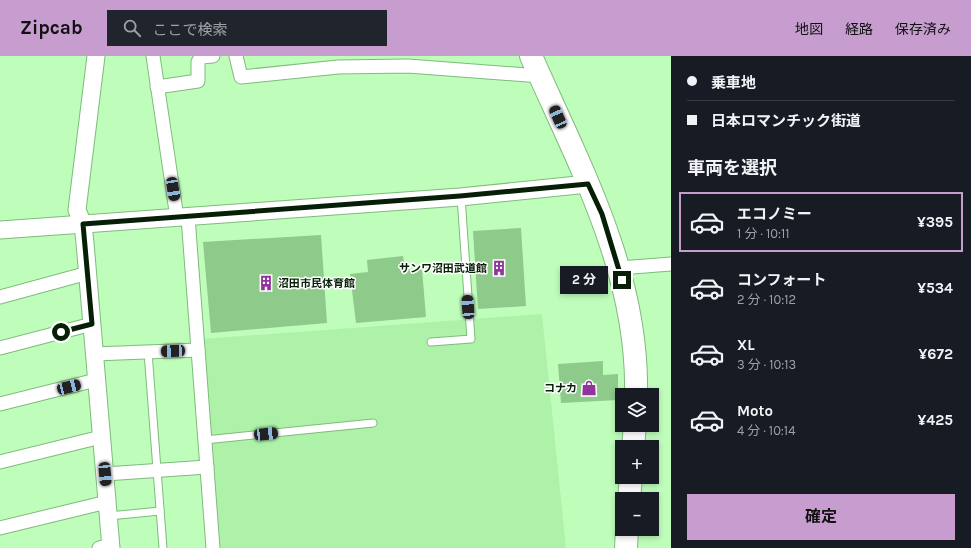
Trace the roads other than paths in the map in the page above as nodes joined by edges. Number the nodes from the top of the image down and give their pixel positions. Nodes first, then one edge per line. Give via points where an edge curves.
1 (96, 56) edge
2 (153, 56) edge
3 (213, 56) edge
4 (236, 56) edge
5 (531, 56) edge
6 (540, 76) junction
7 (157, 87) junction
8 (588, 184) junction
9 (460, 196) junction
10 (182, 217) junction
11 (83, 224) junction
12 (0, 230) edge
13 (671, 264) edge
14 (620, 268) junction
15 (88, 273) junction
16 (0, 297) edge
17 (92, 324) junction
18 (431, 342) dead end
19 (0, 348) edge
20 (198, 350) junction
21 (148, 352) junction
22 (94, 354) junction
23 (96, 380) junction
24 (636, 388) edge
25 (0, 404) edge
26 (373, 423) dead end
27 (101, 437) junction
28 (205, 440) junction
29 (0, 462) edge
30 (206, 467) junction
31 (157, 471) junction
32 (105, 474) junction
33 (108, 509) junction
34 (160, 511) junction
35 (0, 528) edge
36 (627, 536) edge
37 (107, 547) edge
38 (163, 548) edge
39 (213, 548) edge
40 (626, 548) edge

1 - 11 street via 77,210
2 - 7 street
3 - 7 street via 201,57 198,62 198,81
4 - 6 street via 241,77 338,67 408,66
5 - 6 highway
6 - 8 highway
7 - 10 street
8 - 9 street
8 - 14 highway via 602,214
9 - 10 street
9 - 18 lane via 471,339
10 - 11 street
10 - 20 street
11 - 12 street
11 - 15 street
13 - 14 street
14 - 24 highway via 637,365
15 - 16 street
15 - 17 street
17 - 19 street
17 - 22 street
20 - 21 street
20 - 28 street
21 - 22 street
21 - 31 lane
22 - 23 street
23 - 25 street
23 - 27 street
26 - 28 lane
27 - 29 street
27 - 32 street
28 - 30 street
30 - 31 street
30 - 39 street
31 - 32 street
31 - 34 lane
32 - 33 street
33 - 34 lane
33 - 35 street
33 - 37 street
34 - 38 lane
36 - 40 highway

